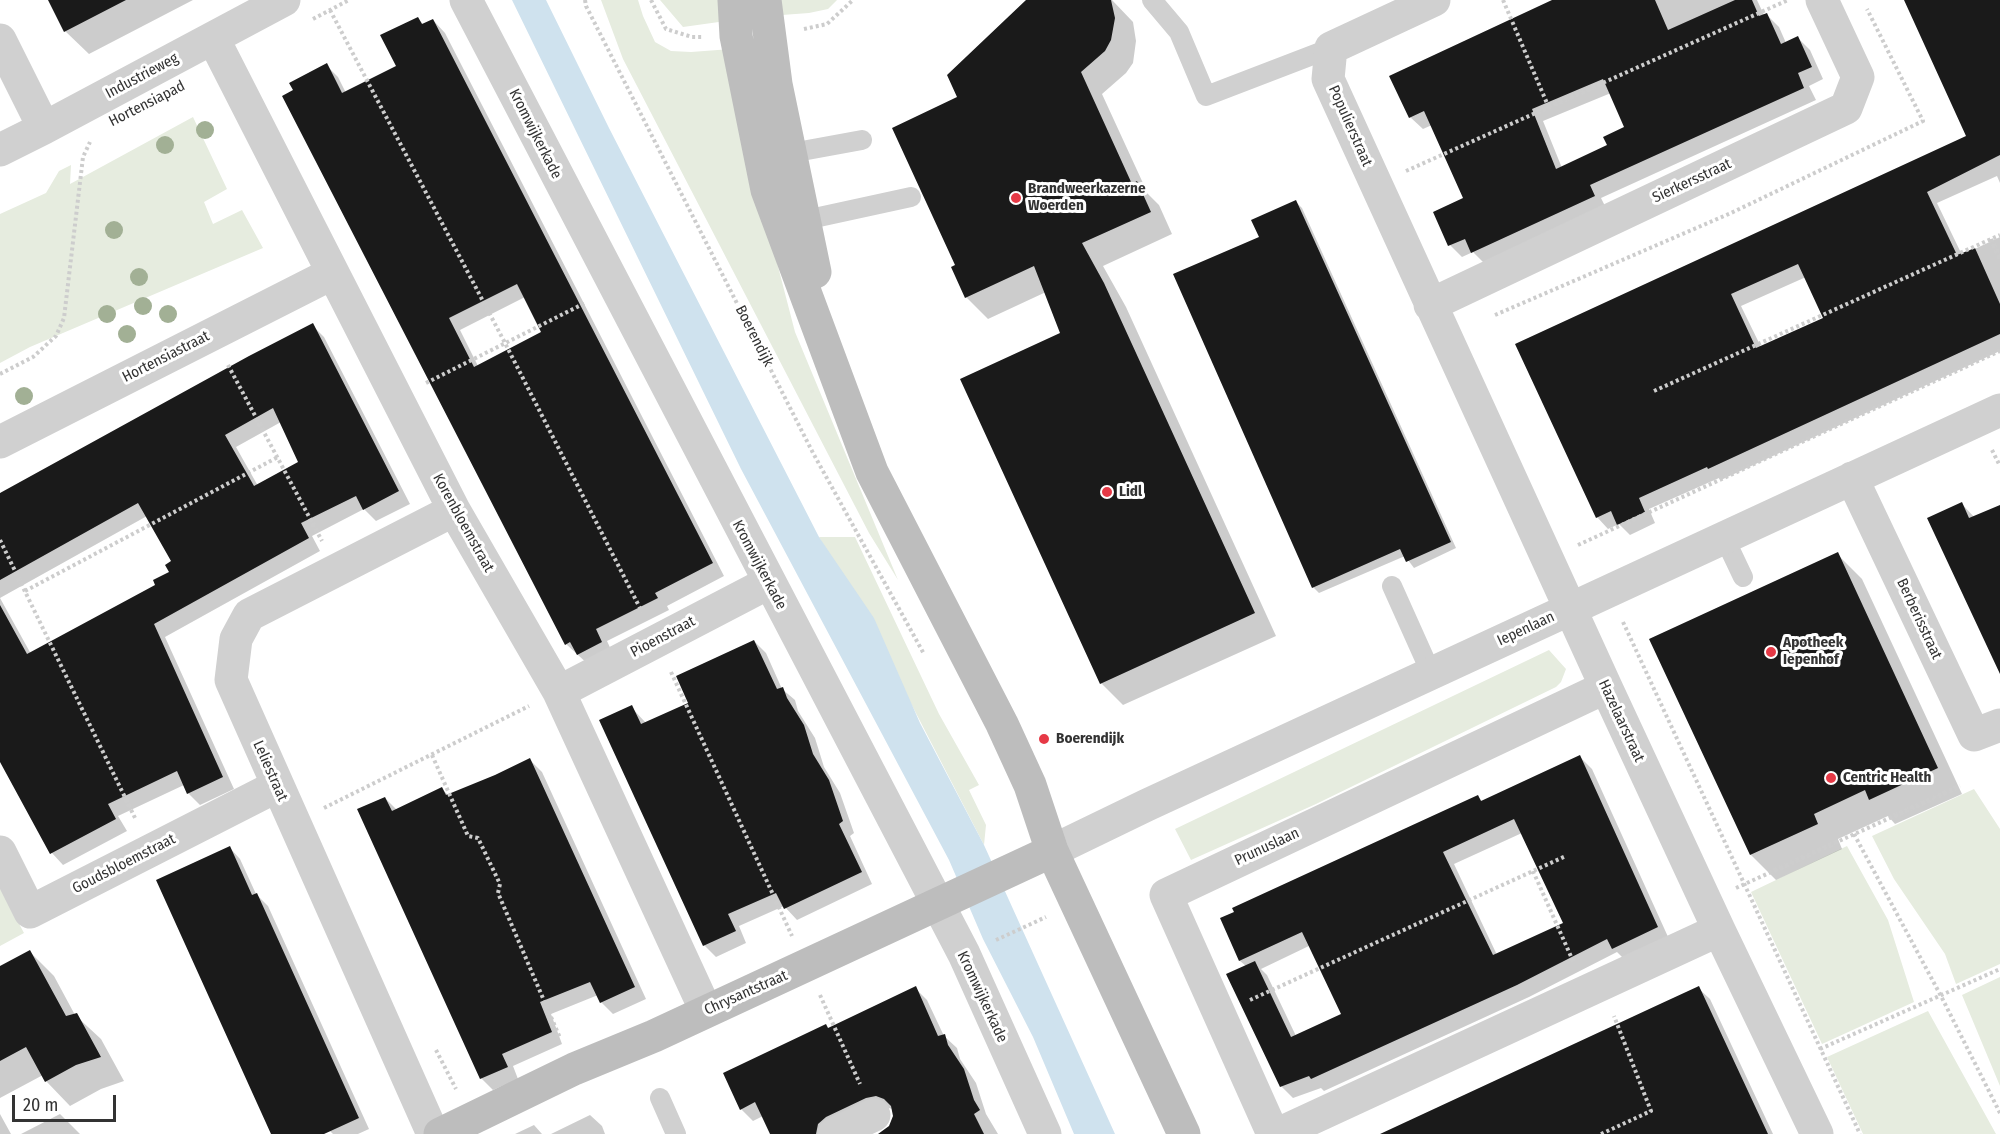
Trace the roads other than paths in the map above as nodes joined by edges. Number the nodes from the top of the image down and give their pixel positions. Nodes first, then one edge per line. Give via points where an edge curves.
1 (284, 0) edge
2 (466, 0) edge
3 (734, 0) edge
4 (765, 0) edge
5 (1152, 0) edge
6 (1434, 0) edge
7 (1822, 0) edge
8 (213, 38) junction
9 (0, 40) edge
10 (1331, 48) junction
11 (44, 128) junction
12 (862, 140) dead end
13 (0, 150) edge
14 (775, 156) junction
15 (910, 197) dead end
16 (793, 223) junction
17 (333, 273) junction
18 (1430, 305) junction
19 (2000, 410) edge
20 (0, 442) edge
21 (1852, 478) junction
22 (454, 510) junction
23 (1724, 537) junction
24 (1743, 577) dead end
25 (768, 583) junction
26 (1392, 586) dead end
27 (1570, 608) junction
28 (1431, 673) junction
29 (1606, 687) junction
30 (559, 692) junction
31 (2000, 725) edge
32 (277, 786) junction
33 (1052, 851) junction
34 (0, 852) edge
35 (946, 900) junction
36 (1712, 916) junction
37 (706, 1011) junction
38 (660, 1098) dead end
39 (874, 1115) road end
40 (433, 1134) edge
41 (440, 1134) edge
42 (676, 1134) edge
43 (834, 1134) edge
44 (1045, 1134) edge
45 (1184, 1134) edge
46 (1273, 1134) edge
47 (1278, 1134) edge
48 (1817, 1134) edge

1 - 8 street, Industrieweg
2 - 25 street, Kromwijkerkade
3 - 14 main road via 736,36
4 - 14 main road via 776,84
5 - 10 lane via 1179,32 1206,96
6 - 10 street
7 - 18 street, Sierkersstraat via 1858,77 1846,108
8 - 11 street, Industrieweg
8 - 17 street, Korenbloemstraat
9 - 11 street
10 - 18 street, Populierstraat via 1328,79
11 - 13 street, Industrieweg
12 - 14 lane
14 - 16 main road
15 - 16 lane
16 - 33 main road via 833,365 872,472 1002,724 1030,785
17 - 20 street, Hortensiastraat
17 - 22 street, Korenbloemstraat
18 - 27 street, Hazelaarstraat
19 - 21 street, Iepenlaan
21 - 23 street, Iepenlaan
21 - 31 street, Berberisstraat via 1974,735
22 - 30 street, Korenbloemstraat
22 - 32 street, Leliestraat via 249,615 236,639 231,680
23 - 24 lane
23 - 27 street, Iepenlaan
25 - 30 street, Pioenstraat
25 - 35 street, Kromwijkerkade
26 - 28 lane
27 - 28 street, Iepenlaan
27 - 29 street, Hazelaarstraat
28 - 33 street, Iepenlaan
29 - 36 street, Hazelaarstraat
29 - 46 street, Prunuslaan via 1166,895
30 - 37 street, Korenbloemstraat
32 - 34 street, Goudsbloemstraat via 30,912
32 - 40 street, Leliestraat
33 - 35 main road, Chrysantstraat
33 - 45 main road
35 - 37 main road, Chrysantstraat via 813,980
35 - 44 street, Kromwijkerkade via 964,954
36 - 47 street via 1594,988
36 - 48 street, Hazelaarstraat
37 - 41 main road, Chrysantstraat
38 - 42 lane
39 - 43 street

